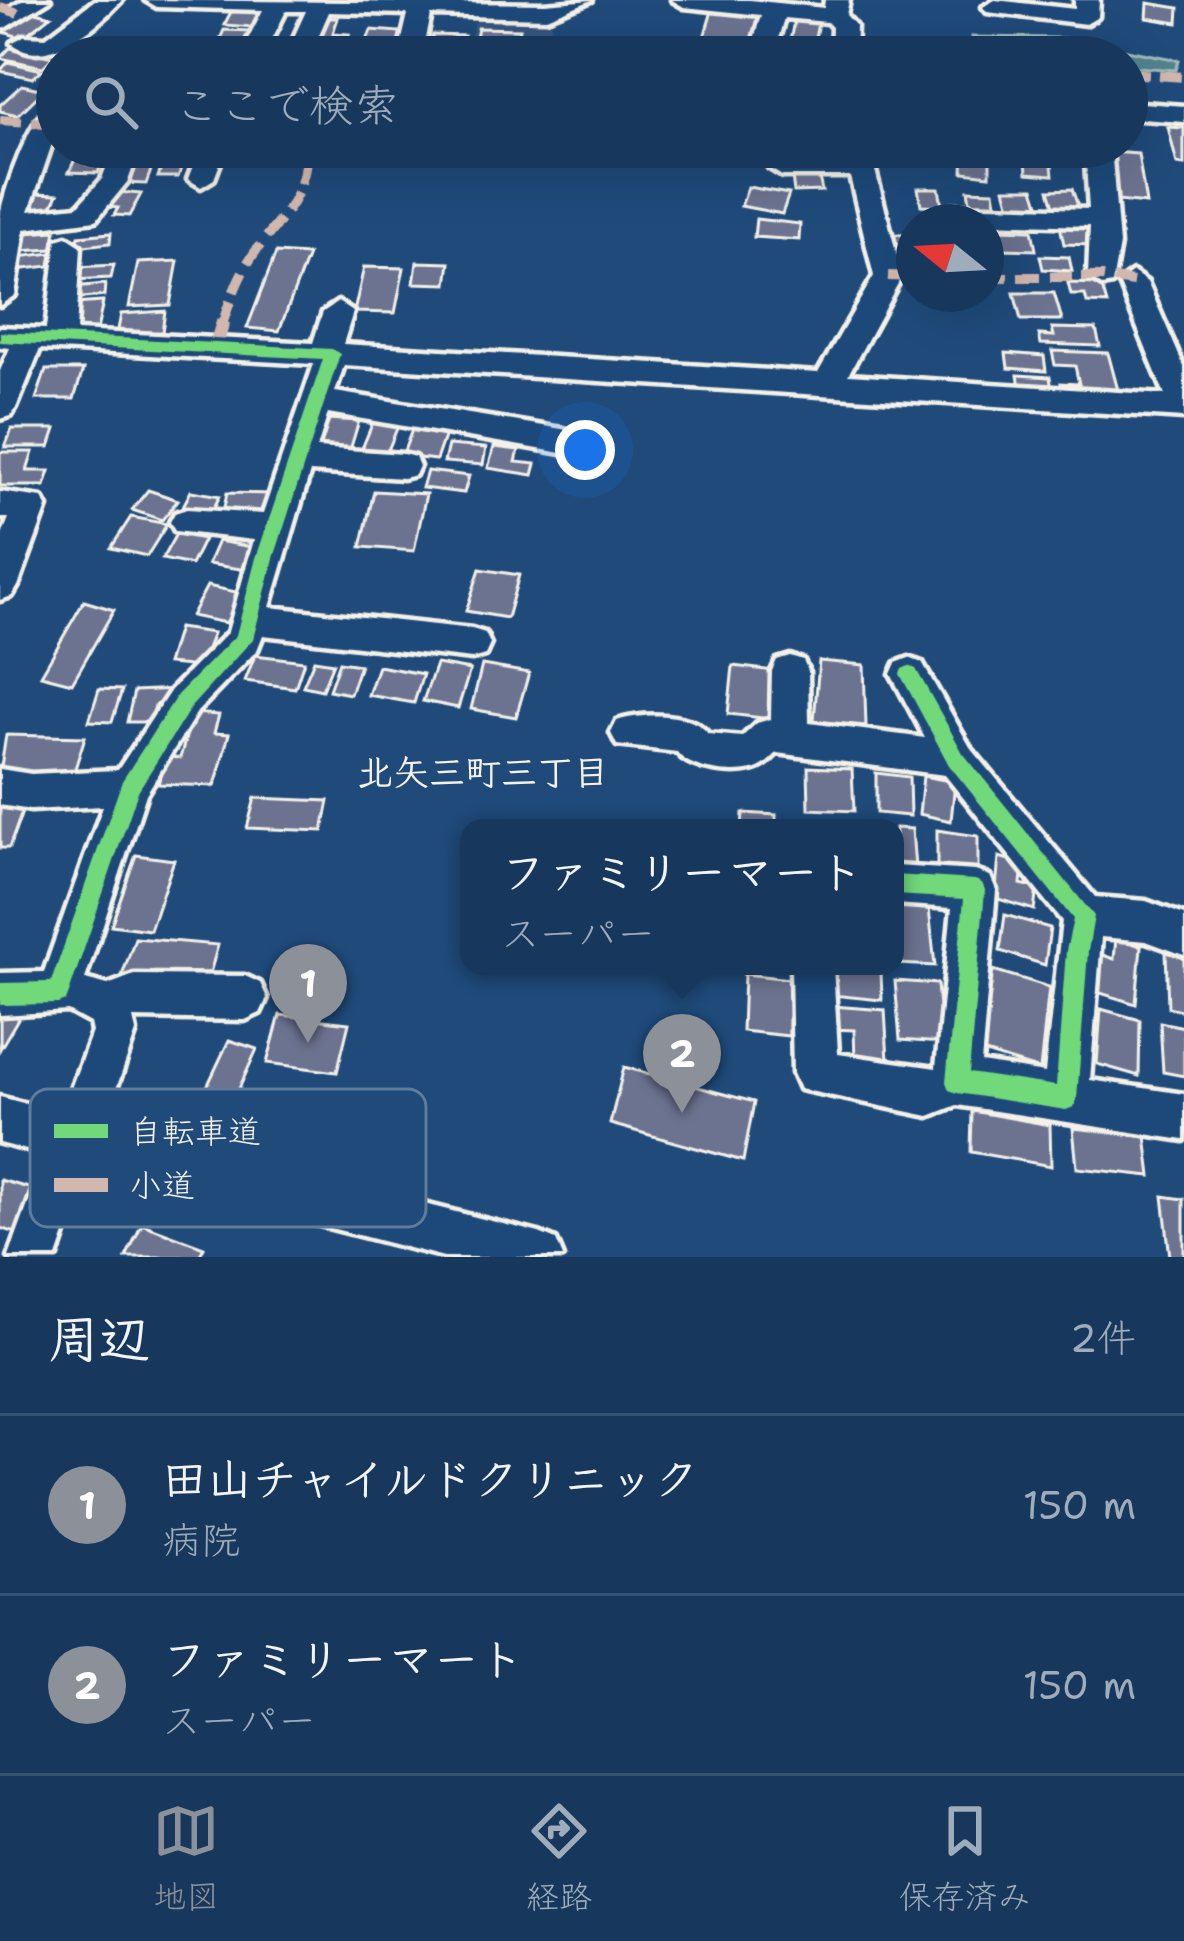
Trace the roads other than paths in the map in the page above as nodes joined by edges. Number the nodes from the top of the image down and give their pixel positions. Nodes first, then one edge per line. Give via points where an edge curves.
1 (38, 0) edge
2 (110, 0) edge
3 (157, 0) edge
4 (580, 0) edge
5 (684, 0) edge
6 (1087, 0) edge
7 (277, 5) junction
8 (320, 7) junction
9 (995, 7) dead end
10 (836, 8) edge
11 (421, 9) junction
12 (774, 10) junction
13 (0, 24) edge
14 (62, 36) edge
15 (262, 36) edge
16 (307, 36) edge
17 (415, 36) edge
18 (767, 36) edge
19 (24, 43) dead end
20 (36, 43) edge
21 (1148, 111) edge
22 (1184, 114) edge
23 (36, 150) edge
24 (120, 168) edge
25 (205, 168) edge
26 (861, 168) edge
27 (1099, 168) edge
28 (201, 179) dead end
29 (1004, 215) edge
30 (1100, 218) junction
31 (11, 221) junction
32 (67, 247) dead end
33 (0, 295) edge
34 (338, 312) dead end
35 (30, 339) edge
36 (328, 354) junction
37 (829, 383) junction
38 (317, 400) junction
39 (1184, 405) edge
40 (0, 408) edge
41 (568, 442) dead end
42 (298, 459) junction
43 (404, 466) dead end
44 (0, 505) edge
45 (187, 522) dead end
46 (275, 528) junction
47 (0, 586) edge
48 (250, 619) junction
49 (472, 644) dead end
50 (790, 671) dead end
51 (908, 674) dead end
52 (630, 734) dead end
53 (790, 738) junction
54 (956, 759) junction
55 (0, 787) edge
56 (128, 787) junction
57 (904, 886) edge
58 (1084, 916) junction
59 (1184, 935) edge
60 (812, 975) edge
61 (58, 993) junction
62 (0, 994) edge
63 (244, 998) dead end
64 (109, 1007) junction
65 (957, 1082) junction
66 (93, 1089) edge
67 (1066, 1099) junction
68 (1184, 1118) edge
69 (0, 1120) edge
70 (30, 1128) edge
71 (44, 1227) edge
72 (420, 1227) edge
73 (33, 1257) edge
74 (539, 1257) edge

1 - 13 street
2 - 14 street
3 - 7 street
4 - 11 street via 547,11
5 - 12 street
6 - 9 street via 1086,16
7 - 8 street
7 - 15 street
8 - 11 street
8 - 16 street
10 - 12 street
11 - 17 street
12 - 18 street
19 - 20 street
21 - 22 street
23 - 31 street
24 - 31 street via 86,214
25 - 28 street
26 - 37 street via 888,276
27 - 30 street
29 - 30 street
30 - 39 street via 1117,280
31 - 33 street
32 - 35 street
34 - 36 street
35 - 36 street
35 - 40 street
36 - 37 street
36 - 38 street
37 - 39 street
38 - 41 street
38 - 42 street
42 - 43 street
42 - 46 street
44 - 47 street via 30,507
45 - 46 street
46 - 48 street
48 - 49 street
48 - 56 street via 244,640 184,701
50 - 53 street
51 - 54 street
52 - 53 street via 688,736 697,750 750,754 770,735
53 - 54 street
54 - 58 street
55 - 56 street
56 - 61 street
57 - 65 street via 975,890
58 - 59 street via 1146,921
58 - 67 street
60 - 65 street via 816,1072 929,1093
61 - 62 street
61 - 64 street
63 - 64 street via 134,996
64 - 66 street via 114,1032
65 - 67 street
67 - 68 street
69 - 70 street
71 - 73 street
72 - 74 street

